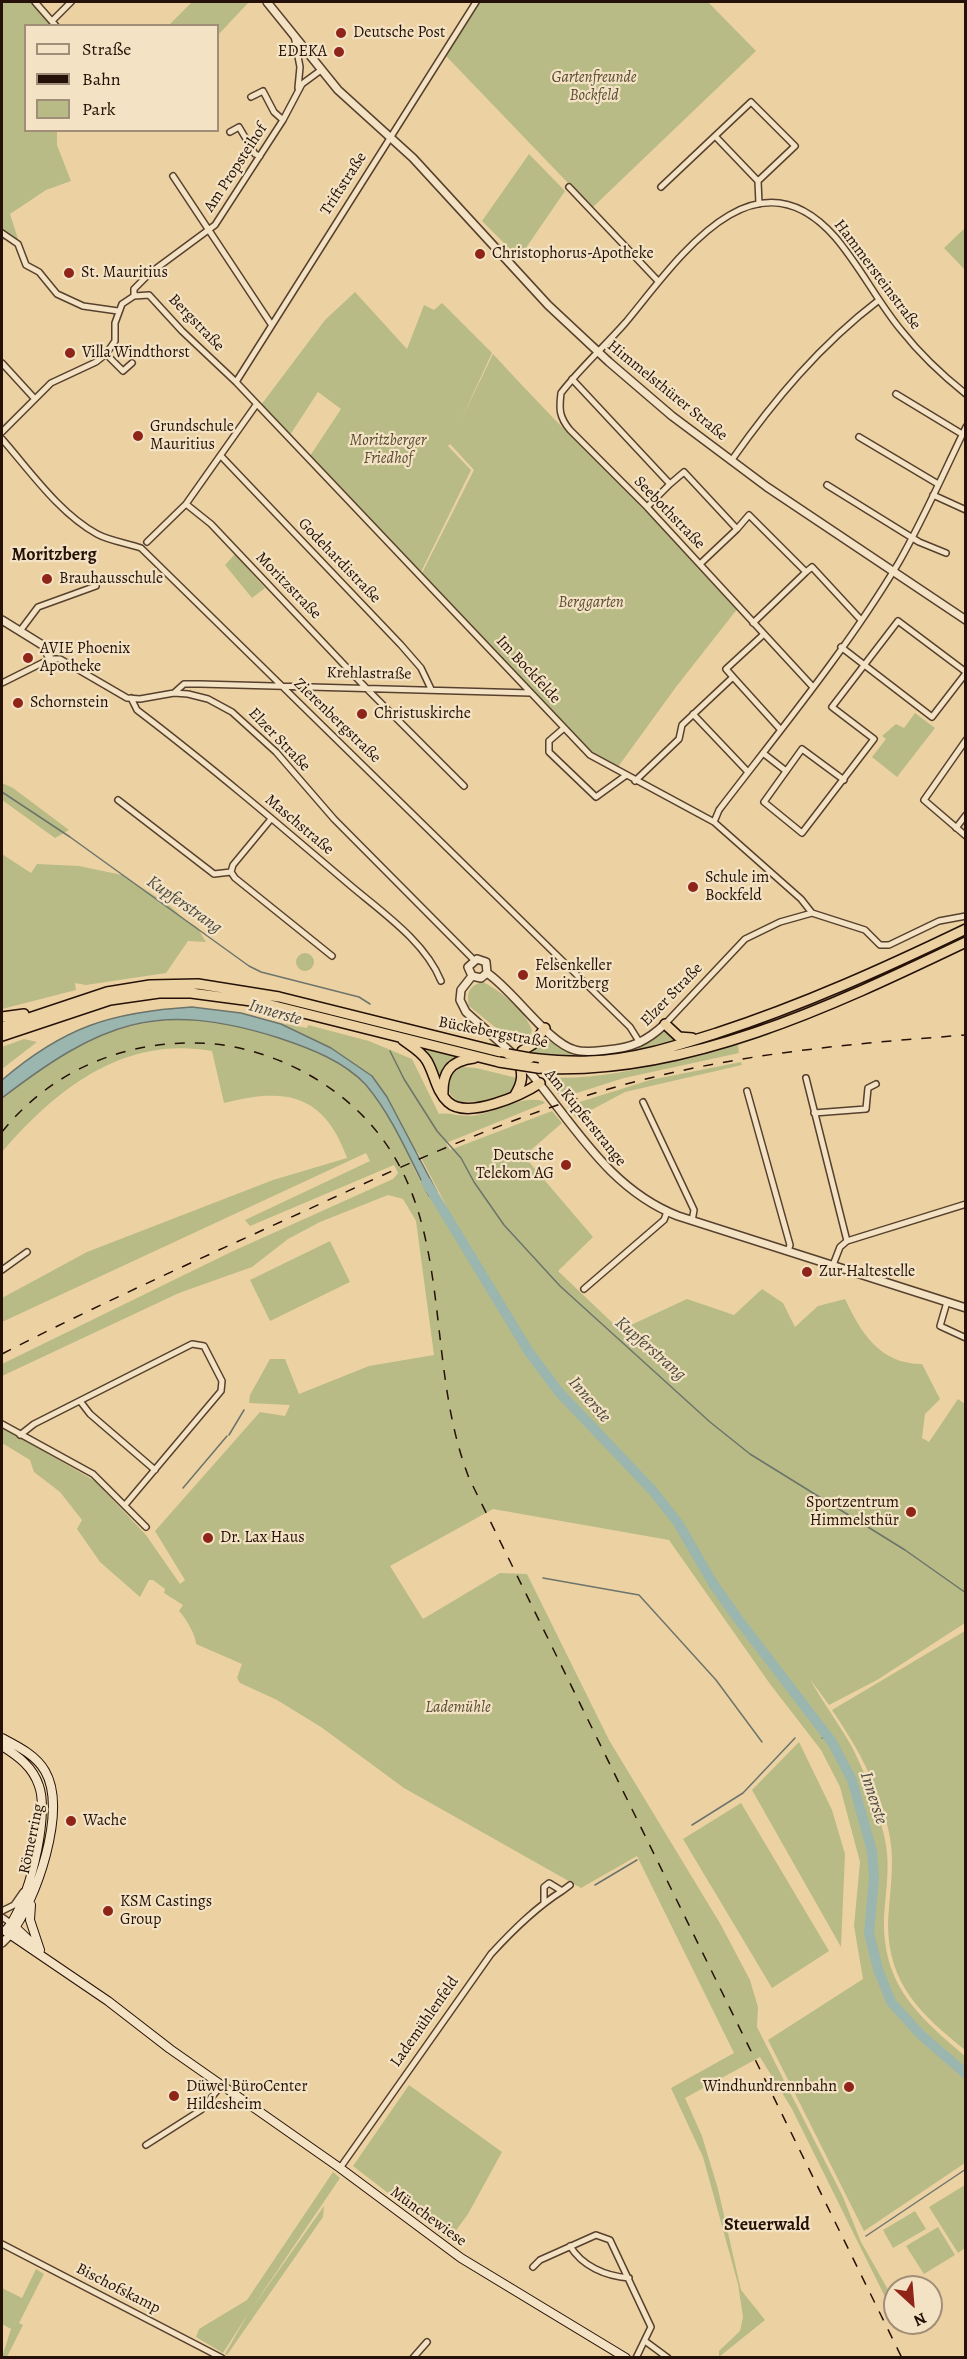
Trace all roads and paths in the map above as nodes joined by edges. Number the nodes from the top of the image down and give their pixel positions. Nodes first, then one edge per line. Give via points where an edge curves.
1 (35, 2) edge
2 (71, 2) edge
3 (267, 2) edge
4 (476, 2) edge
5 (54, 23) edge
6 (294, 33) junction
7 (321, 70) junction
8 (298, 92) junction
9 (251, 97) dead end
10 (283, 120) junction
11 (230, 132) dead end
12 (715, 136) junction
13 (391, 137) junction
14 (260, 156) junction
15 (173, 176) dead end
16 (758, 181) junction
17 (569, 187) dead end
18 (661, 187) dead end
19 (759, 204) junction
20 (209, 230) junction
21 (2, 234) edge
22 (658, 281) junction
23 (134, 296) junction
24 (879, 300) junction
25 (118, 311) junction
26 (271, 324) junction
27 (597, 352) junction
28 (106, 354) junction
29 (2, 363) edge
30 (132, 363) dead end
31 (572, 379) junction
32 (236, 382) junction
33 (896, 394) dead end
34 (966, 394) edge
35 (34, 398) junction
36 (256, 405) junction
37 (966, 426) edge
38 (2, 432) edge
39 (962, 434) junction
40 (859, 437) dead end
41 (2, 439) edge
42 (958, 442) junction
43 (966, 445) edge
44 (220, 456) junction
45 (731, 461) junction
46 (670, 484) junction
47 (938, 484) junction
48 (827, 485) dead end
49 (933, 495) junction
50 (186, 504) junction
51 (647, 507) junction
52 (966, 510) edge
53 (737, 528) junction
54 (913, 536) junction
55 (147, 542) dead end
56 (946, 554) dead end
57 (700, 564) junction
58 (806, 572) junction
59 (892, 572) junction
60 (96, 586) dead end
61 (2, 620) edge
62 (861, 620) junction
63 (966, 620) edge
64 (753, 623) junction
65 (20, 631) junction
66 (764, 634) junction
67 (841, 648) junction
68 (50, 659) junction
69 (864, 664) junction
70 (966, 673) edge
71 (733, 677) junction
72 (2, 683) edge
73 (279, 684) junction
74 (812, 686) junction
75 (431, 689) junction
76 (368, 690) junction
77 (174, 693) junction
78 (531, 693) junction
79 (130, 698) junction
80 (693, 714) junction
81 (564, 728) junction
82 (780, 729) junction
83 (966, 740) edge
84 (763, 753) junction
85 (786, 771) junction
86 (748, 772) junction
87 (626, 776) junction
88 (844, 780) junction
89 (635, 781) junction
90 (464, 786) dead end
91 (118, 800) dead end
92 (966, 815) edge
93 (271, 819) junction
94 (714, 822) junction
95 (956, 828) junction
96 (966, 836) edge
97 (231, 872) junction
98 (812, 914) junction
99 (966, 916) edge
100 (966, 929) edge
101 (966, 942) edge
102 (332, 956) dead end
103 (474, 960) junction
104 (487, 973) junction
105 (472, 976) junction
106 (441, 981) dead end
107 (41, 1013) junction
108 (2, 1017) edge
109 (664, 1023) junction
110 (2, 1027) edge
111 (545, 1028) junction
112 (2, 1036) edge
113 (399, 1037) junction
114 (703, 1037) junction
115 (640, 1043) junction
116 (508, 1054) junction
117 (520, 1055) junction
118 (480, 1057) junction
119 (806, 1078) dead end
120 (540, 1083) junction
121 (876, 1084) dead end
122 (747, 1091) dead end
123 (515, 1095) junction
124 (443, 1096) junction
125 (643, 1102) dead end
126 (814, 1113) junction
127 (966, 1204) edge
128 (667, 1212) junction
129 (692, 1221) junction
130 (847, 1241) junction
131 (790, 1251) junction
132 (27, 1252) dead end
133 (833, 1265) junction
134 (2, 1270) edge
135 (584, 1289) dead end
136 (946, 1302) junction
137 (966, 1308) edge
138 (966, 1338) edge
139 (80, 1401) junction
140 (2, 1425) edge
141 (20, 1435) junction
142 (155, 1470) junction
143 (125, 1505) junction
144 (146, 1527) dead end
145 (2, 1738) edge
146 (2, 1746) edge
147 (570, 1885) dead end
148 (28, 1886) junction
149 (562, 1891) junction
150 (33, 1897) junction
151 (544, 1902) junction
152 (2, 1911) edge
153 (2, 1917) edge
154 (8, 1930) edge
155 (2, 1943) edge
156 (40, 1950) junction
157 (48, 1959) junction
158 (221, 2086) junction
159 (146, 2145) dead end
160 (340, 2168) junction
161 (2, 2244) edge
162 (570, 2246) junction
163 (533, 2266) dead end
164 (629, 2278) junction
165 (427, 2342) dead end
166 (645, 2342) junction
167 (222, 2358) edge
168 (413, 2358) edge
169 (626, 2358) edge
170 (636, 2358) edge
171 (668, 2358) edge

1 - 5 street
2 - 5 street
3 - 6 street
4 - 13 street, Triftstraße
6 - 7 street
6 - 8 street, Am Propsteihof via 300,67
7 - 8 street, Am Propsteihof via 308,77
7 - 13 street, Himmelsthürer Straße
8 - 10 street, Am Propsteihof
9 - 10 street via 263,91
10 - 14 street, Am Propsteihof
11 - 14 street via 239,127
12 - 16 street
12 - 16 street via 751,102 795,146
12 - 18 street
13 - 26 street, Triftstraße
13 - 27 street, Himmelsthürer Straße
14 - 20 street, Am Propsteihof
15 - 20 street
16 - 19 street
17 - 22 street
19 - 22 street, Hammersteinstraße via 717,221
19 - 24 street, Hammersteinstraße via 788,206 820,222
20 - 23 street, Am Propsteihof via 150,273 134,289
20 - 26 street
21 - 25 street via 18,244 26,265 39,272 57,294 83,306
22 - 27 street, Hammersteinstraße
23 - 25 street
23 - 32 street, Bergstraße via 154,298 182,331
24 - 34 street, Hammersteinstraße via 920,353
24 - 45 street via 819,351
25 - 28 street via 115,341
26 - 32 street, Triftstraße
27 - 31 street, Seebothstraße
27 - 45 street, Himmelsthürer Straße
28 - 30 street via 123,371
28 - 35 street via 51,383
29 - 35 street
31 - 46 street
31 - 51 street, Seebothstraße via 561,393 561,420
32 - 36 street, Bergstraße
33 - 39 street
35 - 38 street
36 - 44 street
36 - 78 street, Im Bockfelde
37 - 39 street
39 - 42 street
40 - 47 street
41 - 73 street, Zierenbergstraße via 82,524 103,537 141,548
42 - 43 street
42 - 47 street
44 - 50 street
44 - 75 street, Godehardistraße via 401,645 421,668
45 - 59 street, Himmelsthürer Straße
46 - 51 street
46 - 53 street via 684,472
47 - 49 street
48 - 54 street
49 - 52 street
49 - 54 street
50 - 55 street
50 - 76 street, Moritzstraße via 211,524
51 - 57 street, Seebothstraße
53 - 57 street
53 - 58 street via 749,515
54 - 56 street
54 - 59 street
57 - 64 street, Seebothstraße
58 - 62 street via 812,567
58 - 64 street
59 - 62 street
59 - 63 street, Himmelsthürer Straße
60 - 65 street via 38,607
61 - 65 street
62 - 67 street
64 - 66 street, Seebothstraße
65 - 68 street via 44,646
66 - 71 street via 726,669
66 - 74 street, Seebothstraße
67 - 69 street
67 - 74 street
68 - 72 street
68 - 79 street via 60,659
69 - 70 street via 898,621
69 - 70 street via 932,717
69 - 88 street via 831,707 874,739
71 - 80 street
71 - 82 street
73 - 76 street, Krehlastraße
73 - 77 street, Krehlastraße via 184,684
73 - 115 street, Zierenbergstraße via 630,1027
74 - 82 street
75 - 76 street, Krehlastraße
75 - 78 street, Krehlastraße
76 - 90 street, Moritzstraße
77 - 79 street, Elzer Straße
77 - 103 street, Elzer Straße via 208,699 236,715
78 - 81 street, Im Bockfelde
79 - 93 street, Maschstraße via 137,710
80 - 86 street
80 - 89 street via 682,724 679,739
81 - 87 street, Im Bockfelde via 590,755
81 - 87 street via 549,741 549,752 596,797
82 - 84 street
83 - 95 street via 924,800
84 - 85 street
84 - 86 street
85 - 88 street via 801,749
85 - 88 street via 764,802 802,833
86 - 94 street
87 - 89 street, Im Bockfelde
89 - 94 street, Im Bockfelde
91 - 97 street via 214,874
92 - 95 street
93 - 97 street
93 - 106 street, Maschstraße via 409,937 435,965
94 - 98 street, Im Bockfelde via 801,899
95 - 96 street
97 - 102 street
98 - 99 street via 865,930 880,945 889,945 939,921
98 - 109 street, Elzer Straße via 780,922 745,939
100 - 114 highway, Bückebergstraße via 837,988
101 - 118 highway, Bückebergstraße, bridge via 806,1013 705,1047 585,1070 538,1068
103 - 104 street, Elzer Straße via 486,962
103 - 105 street via 468,967
104 - 105 street via 481,978
104 - 111 street, Elzer Straße
105 - 117 street, Am Kupferstrange via 460,990 461,1004
107 - 108 highway
107 - 110 highway, Bückebergstraße
107 - 116 highway, Bückebergstraße via 107,992 138,987 216,986 279,997
109 - 114 highway via 679,1037
109 - 115 street, Elzer Straße
111 - 115 street, Elzer Straße via 575,1050 616,1050
111 - 117 highway
112 - 113 highway, Bückebergstraße via 110,1000 191,993 259,1002
113 - 118 highway, Bückebergstraße
113 - 124 highway via 424,1057
114 - 116 highway, Bückebergstraße, bridge via 617,1058 580,1061
116 - 117 highway, bridge
117 - 120 street, Am Kupferstrange
117 - 123 highway via 523,1074
118 - 124 highway via 449,1067 443,1078
119 - 126 street
120 - 123 highway
120 - 128 street, Am Kupferstrange via 610,1173
121 - 126 street via 868,1088 867,1109
122 - 131 street
123 - 124 highway via 470,1109 453,1106
125 - 129 street via 694,1210
126 - 130 street
127 - 130 street
128 - 129 street, Am Kupferstrange
128 - 135 street via 664,1220
129 - 131 street, Am Kupferstrange
130 - 133 street via 840,1247
131 - 133 street, Am Kupferstrange via 815,1263
132 - 134 street
133 - 136 street, Am Kupferstrange
136 - 137 street, Am Kupferstrange
136 - 138 street via 940,1326
139 - 141 street
139 - 142 street
139 - 142 street via 192,1344 206,1347 222,1388
140 - 141 street
141 - 143 street via 93,1474
142 - 143 street
143 - 144 street
145 - 150 main road, Römerring via 37,1761 53,1791 52,1823
146 - 148 main road, Römerring via 25,1764 42,1794 41,1827
147 - 149 street
148 - 152 street via 14,1905
148 - 154 main road, Römerring
149 - 151 street, Lademühlenfeld
149 - 151 street, Lademühlenfeld via 549,1883 544,1887
150 - 154 main road, Römerring
150 - 156 main road, Münchewiese via 30,1920
151 - 160 street, Lademühlenfeld via 477,1972
153 - 154 street
154 - 155 street
154 - 156 main road, Münchewiese
154 - 157 main road, Münchewiese
156 - 157 main road, Münchewiese
157 - 158 main road, Münchewiese
158 - 159 street via 201,2110
158 - 160 main road, Münchewiese
160 - 169 main road, Münchewiese via 466,2261
161 - 167 street, Bischofskamp
162 - 163 street
162 - 164 street via 578,2260 612,2277
162 - 164 street via 596,2235 606,2236
164 - 166 street via 651,2327
165 - 168 street
166 - 170 street
166 - 171 street

